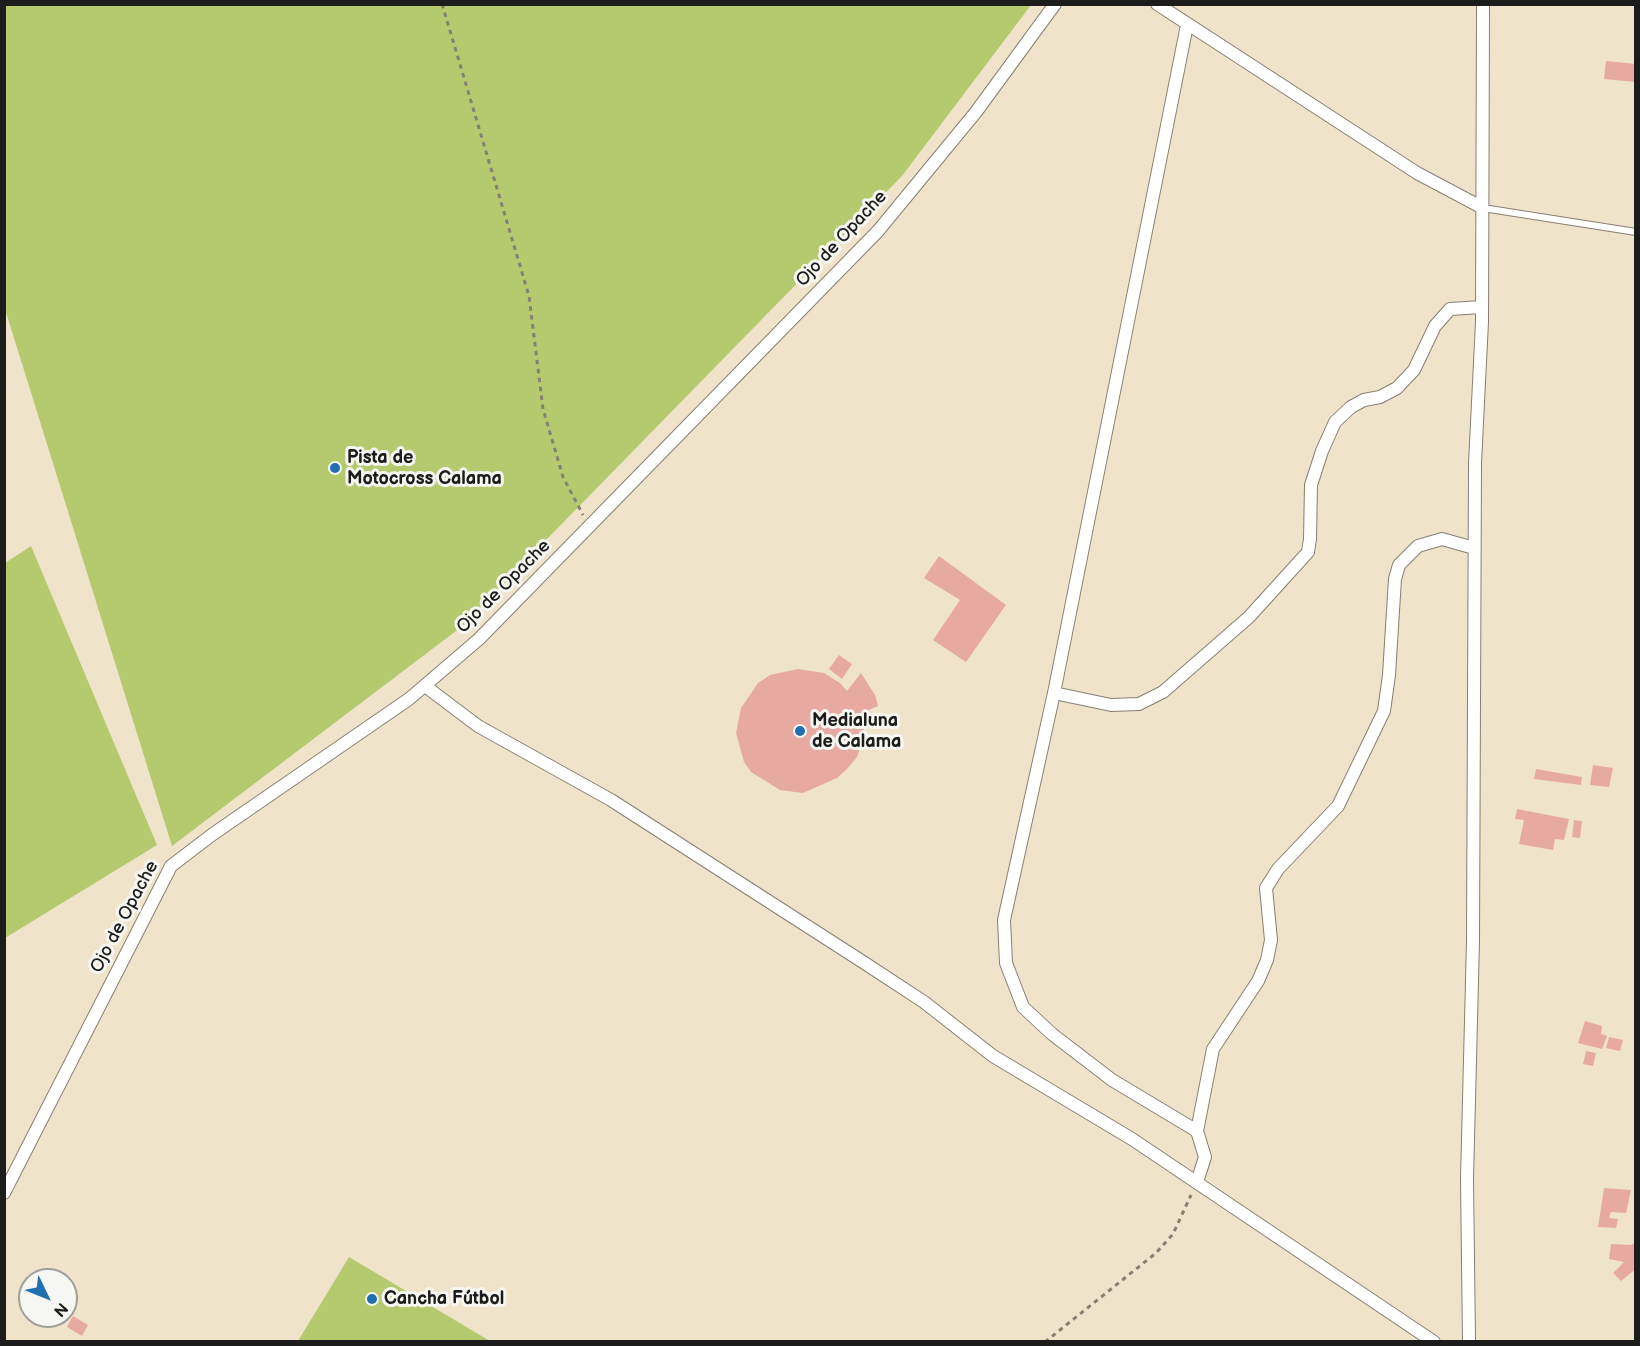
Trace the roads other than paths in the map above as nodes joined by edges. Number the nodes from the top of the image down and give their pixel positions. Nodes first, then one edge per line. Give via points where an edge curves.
1 (1055, 4) edge
2 (1157, 4) edge
3 (1483, 4) edge
4 (1187, 25) junction
5 (1483, 208) junction
6 (1635, 232) edge
7 (1482, 307) junction
8 (1474, 548) junction
9 (425, 686) junction
10 (1054, 693) junction
11 (1197, 1131) junction
12 (1197, 1182) junction
13 (4, 1193) edge
14 (1434, 1341) edge
15 (1469, 1341) edge

1 - 9 street, Ojo de Opache via 976,112 878,231 479,639
2 - 4 street
3 - 5 street
4 - 5 street via 1417,173
4 - 10 street
5 - 6 lane
5 - 7 street
7 - 8 street
7 - 10 street via 1450,309 1435,326 1414,370 1397,388 1351,407 1335,422 1311,485 1308,552 1250,617 1163,692 1139,704 1111,705
8 - 11 street via 1442,540 1418,546 1399,565 1384,711 1338,806 1278,869 1266,888 1271,926 1267,960 1258,981 1213,1049
8 - 15 street via 1473,929 1467,1179
9 - 12 street via 478,726 611,800 924,1002 993,1056
9 - 13 street, Ojo de Opache via 171,866
10 - 11 street via 1004,920 1006,963 1023,1007 1052,1034 1112,1080
11 - 12 street via 1205,1157
12 - 14 street

